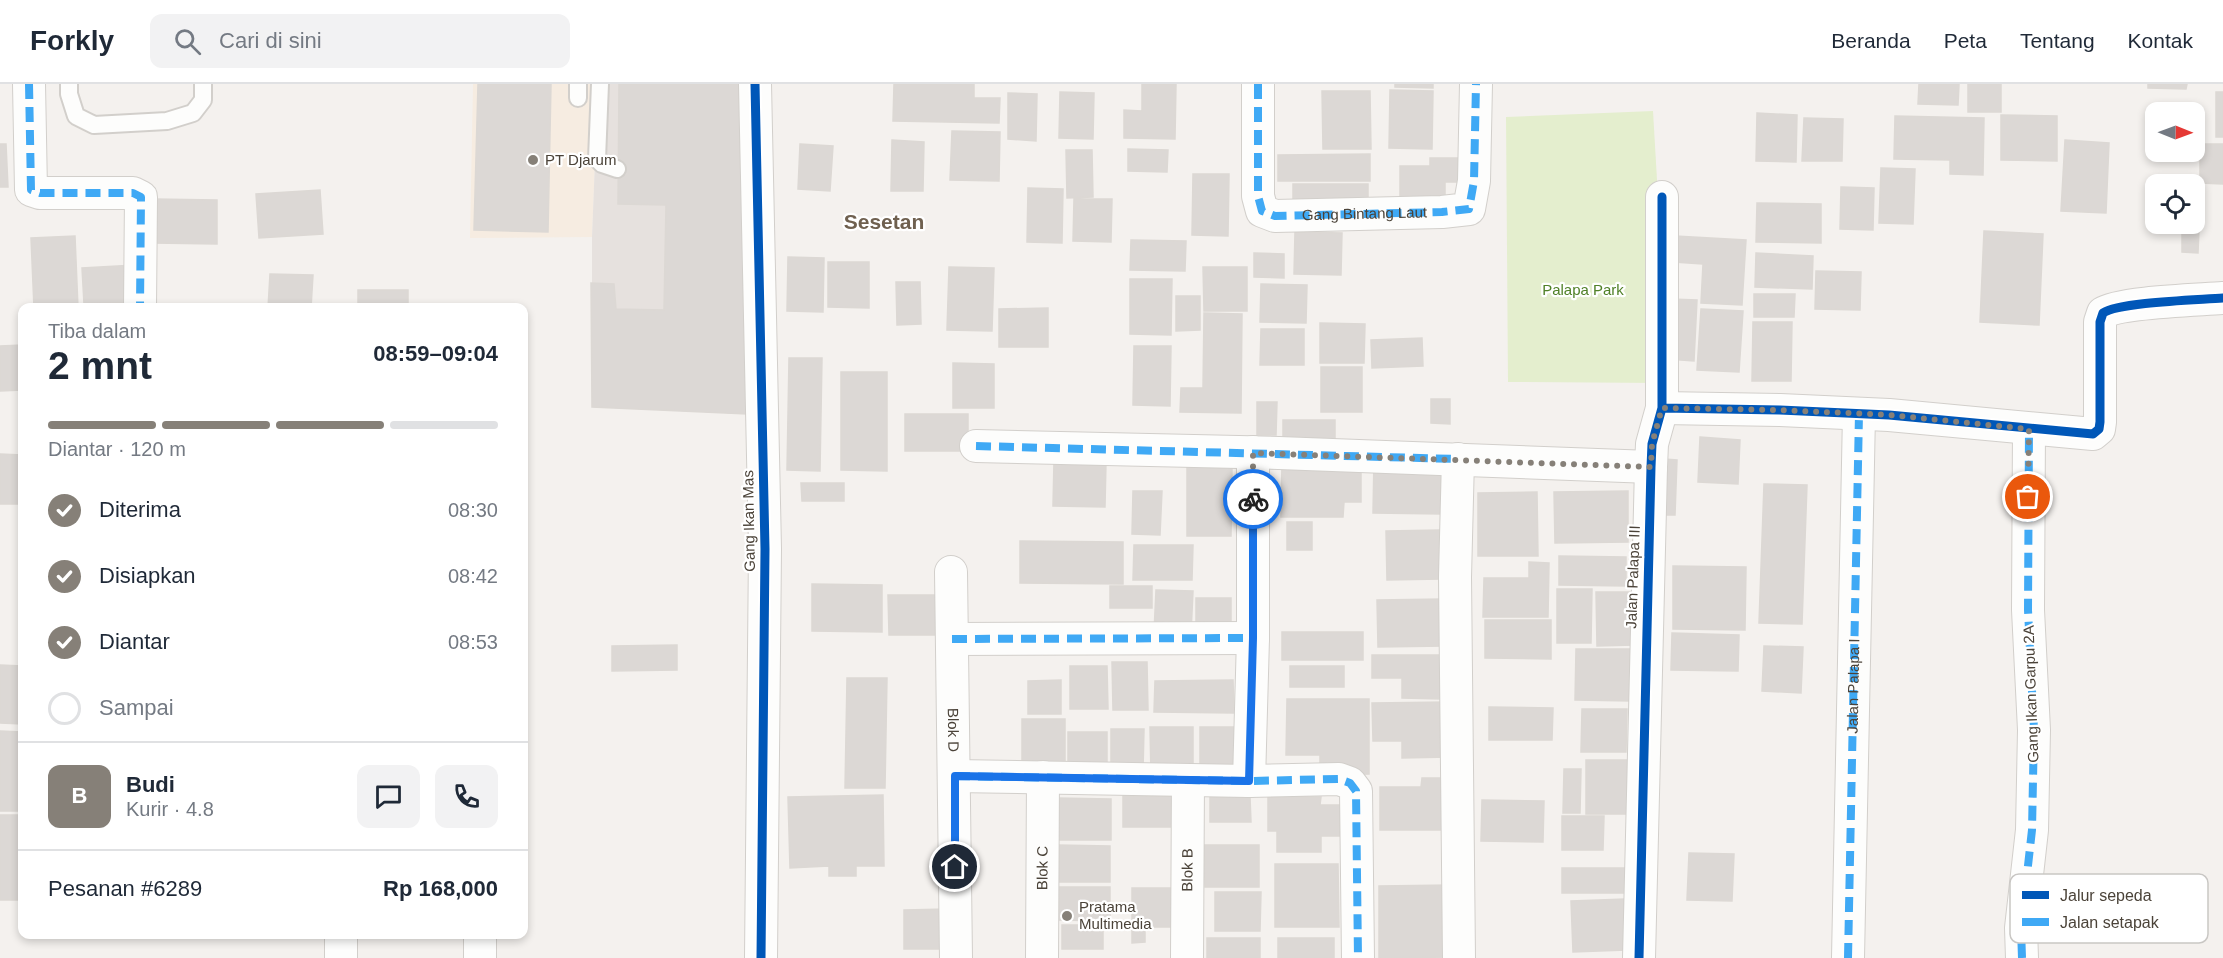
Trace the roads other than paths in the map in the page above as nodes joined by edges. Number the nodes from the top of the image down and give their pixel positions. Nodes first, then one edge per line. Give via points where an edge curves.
1 (29, 84) edge
2 (69, 84) edge
3 (203, 84) edge
4 (600, 84) edge
5 (755, 84) edge
6 (1258, 84) edge
7 (1476, 84) edge
8 (617, 169) dead end
9 (1662, 197) dead end
10 (2223, 298) edge
11 (140, 303) edge
12 (1662, 408) junction
13 (1859, 414) junction
14 (2029, 429) junction
15 (976, 446) dead end
16 (1253, 453) junction
17 (1458, 459) junction
18 (1651, 467) junction
19 (951, 572) dead end
20 (1253, 638) junction
21 (952, 639) junction
22 (955, 776) junction
23 (1042, 777) junction
24 (1188, 780) junction
25 (1249, 781) junction
26 (2027, 874) edge
27 (341, 939) edge
28 (480, 939) edge
29 (2022, 943) edge
30 (341, 958) edge
31 (480, 958) edge
32 (761, 958) edge
33 (956, 958) edge
34 (1042, 958) edge
35 (1187, 958) edge
36 (1358, 958) edge
37 (1459, 958) edge
38 (1639, 958) edge
39 (1848, 958) edge
40 (2022, 958) edge

1 - 11 street via 31,190 133,193 141,197
2 - 3 lane via 76,116 94,125 167,121 193,113 203,100
4 - 8 lane via 597,159
5 - 32 street, Gang Ikan Mas via 765,549
6 - 7 street, Gang Bintang Laut via 1258,196 1262,210 1275,216 1469,209 1474,181
9 - 12 street, Jalan Palapa III
10 - 14 street via 2107,310 2100,322 2099,429 2088,434
12 - 13 street
12 - 18 street, Jalan Palapa III via 1652,444
13 - 14 street
13 - 39 street, Jalan Palapa I
14 - 26 street, Gang Ikan Garpu 2A via 2028,610 2034,730
15 - 16 street
16 - 17 street
16 - 20 street
17 - 18 street
17 - 37 street via 1455,577
18 - 38 street, Jalan Palapa III
19 - 21 street, Blok D
20 - 21 street
20 - 25 street
21 - 22 street, Blok D
22 - 23 street
22 - 33 street, Blok D
23 - 24 street
23 - 34 street, Blok C
24 - 25 street
24 - 35 street, Blok B
25 - 36 street via 1339,779 1356,790
27 - 30 street
28 - 31 street
29 - 40 street, Gang Ikan Garpu 2A

